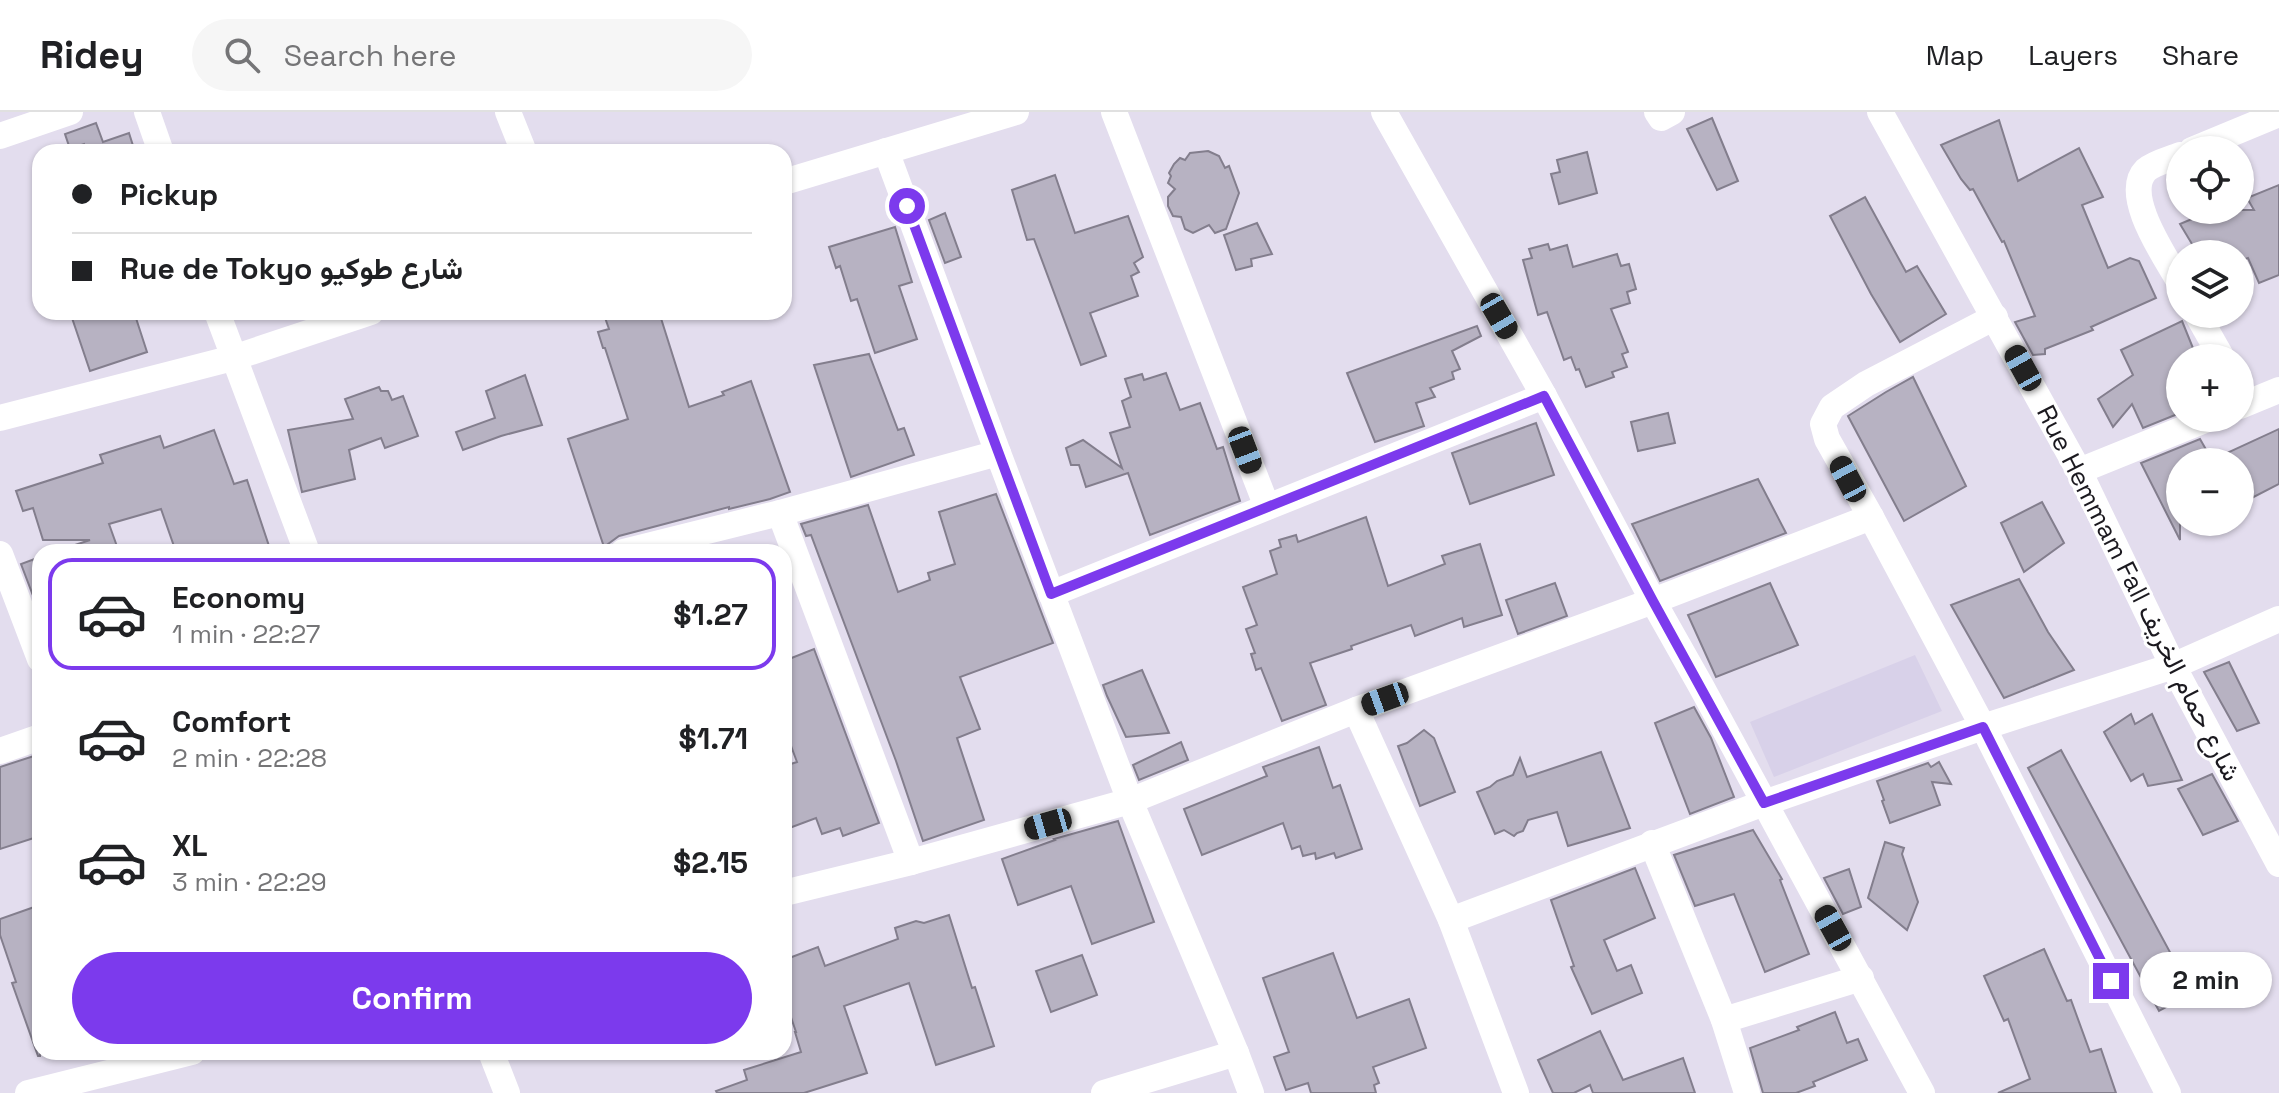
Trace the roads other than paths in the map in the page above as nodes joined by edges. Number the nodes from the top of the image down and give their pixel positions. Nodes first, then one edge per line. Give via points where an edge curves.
1 (70, 112) edge
2 (147, 112) edge
3 (508, 112) edge
4 (1016, 112) edge
5 (1114, 112) edge
6 (1384, 112) edge
7 (1657, 112) edge
8 (1672, 112) edge
9 (1880, 112) edge
10 (2279, 114) edge
11 (0, 136) edge
12 (2226, 136) edge
13 (158, 144) edge
14 (521, 144) edge
15 (886, 151) junction
16 (2166, 161) edge
17 (792, 180) edge
18 (2166, 258) edge
19 (1995, 317) junction
20 (220, 320) edge
21 (347, 320) edge
22 (233, 358) junction
23 (2279, 390) edge
24 (1544, 396) junction
25 (2254, 397) edge
26 (0, 418) edge
27 (2175, 432) edge
28 (998, 453) junction
29 (2079, 471) junction
30 (1267, 507) junction
31 (780, 513) junction
32 (1871, 517) junction
33 (304, 544) edge
34 (655, 544) edge
35 (792, 544) edge
36 (792, 545) edge
37 (0, 554) edge
38 (1051, 594) junction
39 (1653, 601) junction
40 (2279, 619) edge
41 (32, 638) edge
42 (2173, 666) junction
43 (1356, 710) junction
44 (1983, 727) junction
45 (32, 740) edge
46 (0, 751) edge
47 (1130, 801) junction
48 (1764, 803) junction
49 (1652, 843) junction
50 (911, 862) junction
51 (2279, 864) edge
52 (792, 891) edge
53 (1451, 920) junction
54 (1861, 978) junction
55 (1724, 1020) junction
56 (1236, 1053) junction
57 (160, 1060) edge
58 (494, 1060) edge
59 (28, 1093) edge
60 (507, 1093) edge
61 (1104, 1093) edge
62 (1251, 1093) edge
63 (1516, 1093) edge
64 (1747, 1093) edge
65 (1922, 1093) edge
66 (2168, 1093) edge

1 - 11 street
2 - 13 street
3 - 14 street
4 - 15 street
5 - 30 street
6 - 24 street
7 - 8 street via 1661,118
9 - 19 street, Rue Hemmam Fall شارع حمام الخريف
10 - 12 street
15 - 17 street
15 - 28 street
16 - 18 street via 2148,168 2138,196
19 - 29 street, Rue Hemmam Fall شارع حمام الخريف
19 - 32 street via 1832,407 1823,424 1827,439
20 - 22 street
21 - 22 street
22 - 26 street
22 - 33 street
23 - 25 street
24 - 30 street
24 - 39 street
27 - 29 street
28 - 31 street
28 - 38 street
29 - 42 street, Rue Hemmam Fall شارع حمام الخريف
30 - 38 street
31 - 34 street
31 - 35 street
32 - 39 street
32 - 44 street
36 - 50 street
37 - 41 street
38 - 47 street
39 - 43 street
39 - 48 street
40 - 42 street
42 - 44 street
42 - 51 street, Rue Hemmam Fall شارع حمام الخريف
43 - 47 street
43 - 53 street
44 - 48 street
44 - 66 street
45 - 46 street
47 - 50 street
47 - 56 street
48 - 49 street
48 - 54 street
49 - 53 street
49 - 55 street
50 - 52 street
53 - 63 street
54 - 55 street
54 - 65 street
55 - 64 street
56 - 61 street
56 - 62 street
57 - 59 street
58 - 60 street

